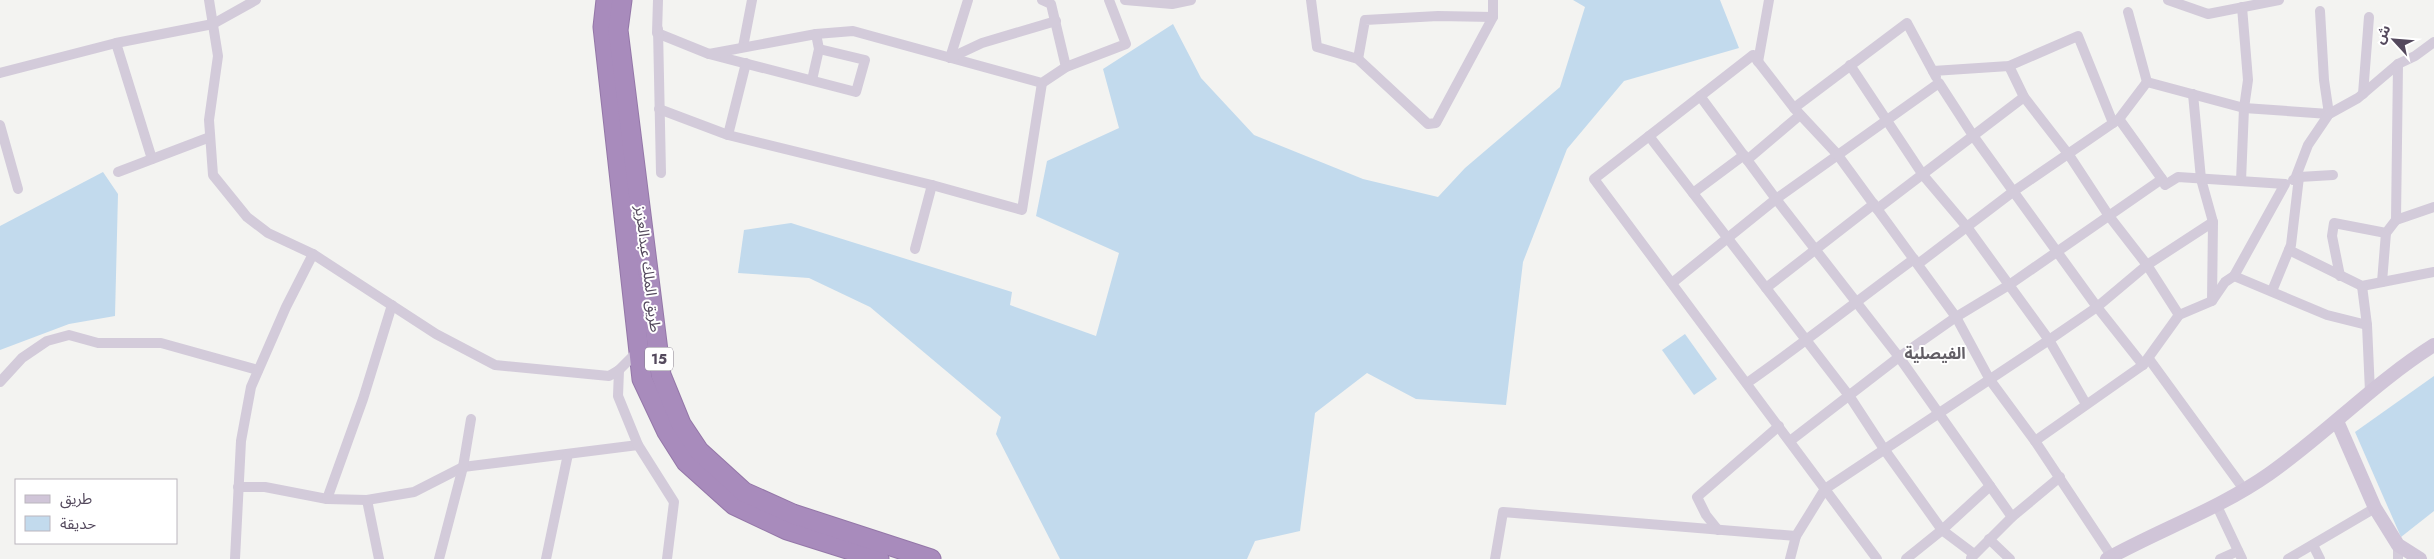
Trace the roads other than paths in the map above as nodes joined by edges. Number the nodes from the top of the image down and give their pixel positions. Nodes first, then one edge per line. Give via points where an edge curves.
1 (209, 0) edge
2 (256, 0) edge
3 (606, 0) edge
4 (622, 0) edge
5 (658, 0) edge
6 (663, 0) edge
7 (752, 0) edge
8 (968, 0) edge
9 (1042, 0) edge
10 (1109, 0) edge
11 (1125, 0) edge
12 (1192, 0) edge
13 (1311, 0) edge
14 (1494, 0) edge
15 (1769, 0) edge
16 (2168, 0) edge
17 (2279, 0) edge
18 (2242, 8) junction
19 (2320, 10) dead end
20 (2128, 12) dead end
21 (1493, 17) junction
22 (2370, 17) dead end
23 (1056, 22) junction
24 (213, 24) junction
25 (657, 34) junction
26 (816, 34) junction
27 (2434, 42) edge
28 (116, 43) junction
29 (743, 47) junction
30 (818, 49) junction
31 (709, 54) junction
32 (950, 58) junction
33 (1358, 59) junction
34 (1758, 62) junction
35 (746, 63) junction
36 (2398, 64) junction
37 (1850, 65) junction
38 (2009, 66) junction
39 (1066, 67) junction
40 (1933, 72) junction
41 (0, 73) edge
42 (812, 80) junction
43 (2147, 82) junction
44 (1042, 83) junction
45 (1939, 83) junction
46 (2193, 94) junction
47 (2363, 94) junction
48 (1700, 96) junction
49 (2024, 97) junction
50 (2244, 108) junction
51 (659, 109) junction
52 (1797, 111) junction
53 (2329, 114) junction
54 (1887, 120) junction
55 (2116, 121) junction
56 (0, 125) edge
57 (728, 135) junction
58 (1649, 136) junction
59 (1974, 137) junction
60 (210, 138) junction
61 (1837, 154) junction
62 (2069, 155) junction
63 (4, 157) edge
64 (1746, 157) junction
65 (152, 159) junction
66 (118, 172) dead end
67 (661, 173) dead end
68 (1923, 175) junction
69 (2333, 175) dead end
70 (2297, 178) junction
71 (2162, 179) junction
72 (2201, 179) junction
73 (2241, 181) junction
74 (2285, 184) junction
75 (932, 185) junction
76 (18, 189) dead end
77 (2014, 191) junction
78 (1693, 193) junction
79 (1776, 199) junction
80 (1876, 207) junction
81 (2434, 208) edge
82 (2109, 216) junction
83 (2396, 220) junction
84 (2213, 222) junction
85 (1967, 227) junction
86 (2386, 233) junction
87 (1727, 238) junction
88 (915, 249) dead end
89 (1816, 249) junction
90 (2058, 250) junction
91 (2289, 250) junction
92 (313, 254) junction
93 (1916, 261) junction
94 (2147, 265) junction
95 (2434, 272) edge
96 (2234, 276) junction
97 (2340, 276) junction
98 (2382, 282) junction
99 (1672, 283) junction
100 (2009, 285) junction
101 (2362, 286) junction
102 (1766, 288) junction
103 (2272, 291) junction
104 (1856, 301) junction
105 (2212, 301) junction
106 (392, 305) junction
107 (2097, 306) junction
108 (2179, 315) junction
109 (1956, 317) junction
110 (2367, 325) junction
111 (2049, 340) junction
112 (1806, 341) junction
113 (2434, 345) edge
114 (639, 350) junction
115 (1899, 357) junction
116 (2146, 362) junction
117 (258, 370) junction
118 (620, 370) junction
119 (1990, 380) junction
120 (0, 382) edge
121 (1747, 383) junction
122 (2370, 392) junction
123 (1850, 397) junction
124 (2086, 404) junction
125 (1939, 414) junction
126 (471, 419) dead end
127 (2337, 421) junction
128 (1779, 426) junction
129 (1790, 441) junction
130 (2035, 441) junction
131 (638, 445) junction
132 (1884, 449) junction
133 (568, 454) junction
134 (463, 467) junction
135 (2060, 477) junction
136 (1990, 486) junction
137 (238, 487) junction
138 (2244, 488) junction
139 (1826, 489) junction
140 (327, 499) junction
141 (366, 500) junction
142 (2217, 506) junction
143 (2376, 508) junction
144 (2012, 517) junction
145 (1718, 530) junction
146 (1942, 530) junction
147 (1796, 536) junction
148 (1989, 539) junction
149 (2313, 546) junction
150 (2398, 552) edge
151 (2240, 555) edge
152 (1972, 557) edge
153 (2110, 558) edge
154 (235, 559) edge
155 (379, 559) edge
156 (439, 559) edge
157 (546, 559) edge
158 (667, 559) edge
159 (879, 559) edge
160 (931, 559) edge
161 (1496, 559) edge
162 (1790, 559) edge
163 (1877, 559) edge
164 (1906, 559) edge
165 (2010, 559) edge
166 (2220, 559) edge
167 (2288, 559) edge
168 (2320, 559) edge
169 (2420, 559) edge

1 - 24 street
2 - 24 street
3 - 114 highway, طريق الملك عبدالعزيز / 15 via 603,27
4 - 160 highway, طريق الملك عبدالعزيز / 15 via 618,30 662,375 681,424 699,451 744,492 793,514
5 - 25 street
6 - 25 street
7 - 29 street
8 - 32 street
9 - 23 street via 1051,4
10 - 39 street via 1126,44
11 - 12 street via 1172,4
13 - 33 street via 1317,46
14 - 21 street
15 - 34 street
16 - 18 street via 2208,14
17 - 18 street
18 - 50 street via 2248,80
19 - 53 street
20 - 43 street
21 - 33 street via 1364,20
21 - 33 street via 1436,123 1428,124
22 - 47 street
23 - 32 street via 982,43
23 - 39 street
24 - 28 street
24 - 60 street via 218,56 209,120
25 - 31 street
25 - 51 street
26 - 29 street
26 - 30 street
26 - 32 street via 853,31
27 - 36 street
28 - 41 street
28 - 65 street
29 - 31 street
30 - 42 street
30 - 42 street via 865,60 856,92
31 - 35 street
32 - 44 street
34 - 48 street via 1753,55
34 - 52 street
35 - 42 street
35 - 57 street
36 - 47 street
36 - 83 street
37 - 40 street via 1907,23
37 - 52 street
37 - 54 street
38 - 40 street
38 - 49 street
38 - 55 street via 2078,36
39 - 44 street
40 - 45 street
43 - 46 street
43 - 55 street
44 - 75 street via 1022,210
45 - 54 street
45 - 59 street
46 - 50 street
46 - 72 street
47 - 53 street
48 - 58 street
48 - 64 street
49 - 59 street
49 - 62 street
50 - 53 street
50 - 73 street
51 - 57 street
51 - 67 street
52 - 61 street
52 - 64 street
53 - 70 street via 2308,145
54 - 61 street
54 - 68 street
55 - 62 street
55 - 71 street
56 - 63 street
57 - 75 street
58 - 78 street
58 - 99 street via 1594,179
59 - 68 street
59 - 77 street
60 - 65 street
60 - 92 street via 213,175 247,217 268,233
61 - 79 street
61 - 80 street
62 - 77 street
62 - 82 street
63 - 76 street
64 - 78 street
64 - 79 street
65 - 66 street
68 - 80 street
68 - 85 street
69 - 70 street
70 - 74 street
70 - 91 street
71 - 72 street via 2165,184 2178,177
71 - 82 street
72 - 73 street
72 - 84 street
73 - 74 street
74 - 96 street
75 - 88 street
77 - 85 street
77 - 90 street
78 - 87 street
79 - 87 street
79 - 89 street
80 - 89 street
80 - 93 street
81 - 83 street
82 - 90 street
82 - 94 street
83 - 86 street
84 - 94 street
84 - 105 street
85 - 93 street
85 - 100 street
86 - 97 street via 2334,223 2332,236
86 - 98 street
87 - 99 street
87 - 102 street
89 - 102 street
89 - 104 street
90 - 100 street
90 - 107 street
91 - 97 street
91 - 103 street
92 - 106 street
92 - 117 street
93 - 104 street
93 - 109 street
94 - 107 street
94 - 108 street
95 - 98 street
96 - 103 street
96 - 105 street via 2225,282
97 - 101 street
98 - 101 street
99 - 121 street
100 - 109 street
100 - 111 street
101 - 110 street
102 - 112 street
103 - 110 street via 2327,315
104 - 112 street
104 - 115 street
105 - 108 street
106 - 118 street via 436,334 495,365 609,376
106 - 140 street
107 - 111 street
107 - 116 street
108 - 116 street
109 - 115 street
109 - 119 street
110 - 122 street
111 - 119 street
111 - 124 street
112 - 121 street
112 - 123 street
113 - 122 street
114 - 118 street
114 - 159 highway, طريق الملك عبدالعزيز / 15 via 642,379 667,432 686,462 734,505 787,530
115 - 123 street
115 - 125 street
116 - 124 street
116 - 138 street
117 - 120 street via 161,343 98,343 69,335 47,341 22,358
117 - 137 street via 251,387 241,441
118 - 131 street via 618,396
119 - 125 street
119 - 130 street
121 - 128 street
122 - 127 street
123 - 129 street
123 - 132 street
124 - 130 street
125 - 132 street
125 - 136 street
126 - 134 street
127 - 138 street via 2268,474
127 - 143 street
128 - 129 street
128 - 145 street via 1697,497
129 - 139 street
130 - 135 street
131 - 133 street
131 - 158 street via 674,502
132 - 139 street
132 - 146 street
133 - 134 street
133 - 157 street
134 - 141 street via 414,492
134 - 156 street
135 - 144 street
135 - 153 street
136 - 144 street
136 - 146 street
137 - 140 street via 265,486
137 - 154 street
138 - 142 street
139 - 147 street
139 - 163 street
140 - 141 street
141 - 155 street
142 - 151 street
142 - 153 street
143 - 149 street
143 - 150 street
144 - 148 street
145 - 147 street
145 - 161 street via 1503,512
146 - 152 street
146 - 164 street
147 - 162 street
148 - 152 street
148 - 165 street
149 - 167 street
149 - 168 street
150 - 169 street
151 - 166 street

